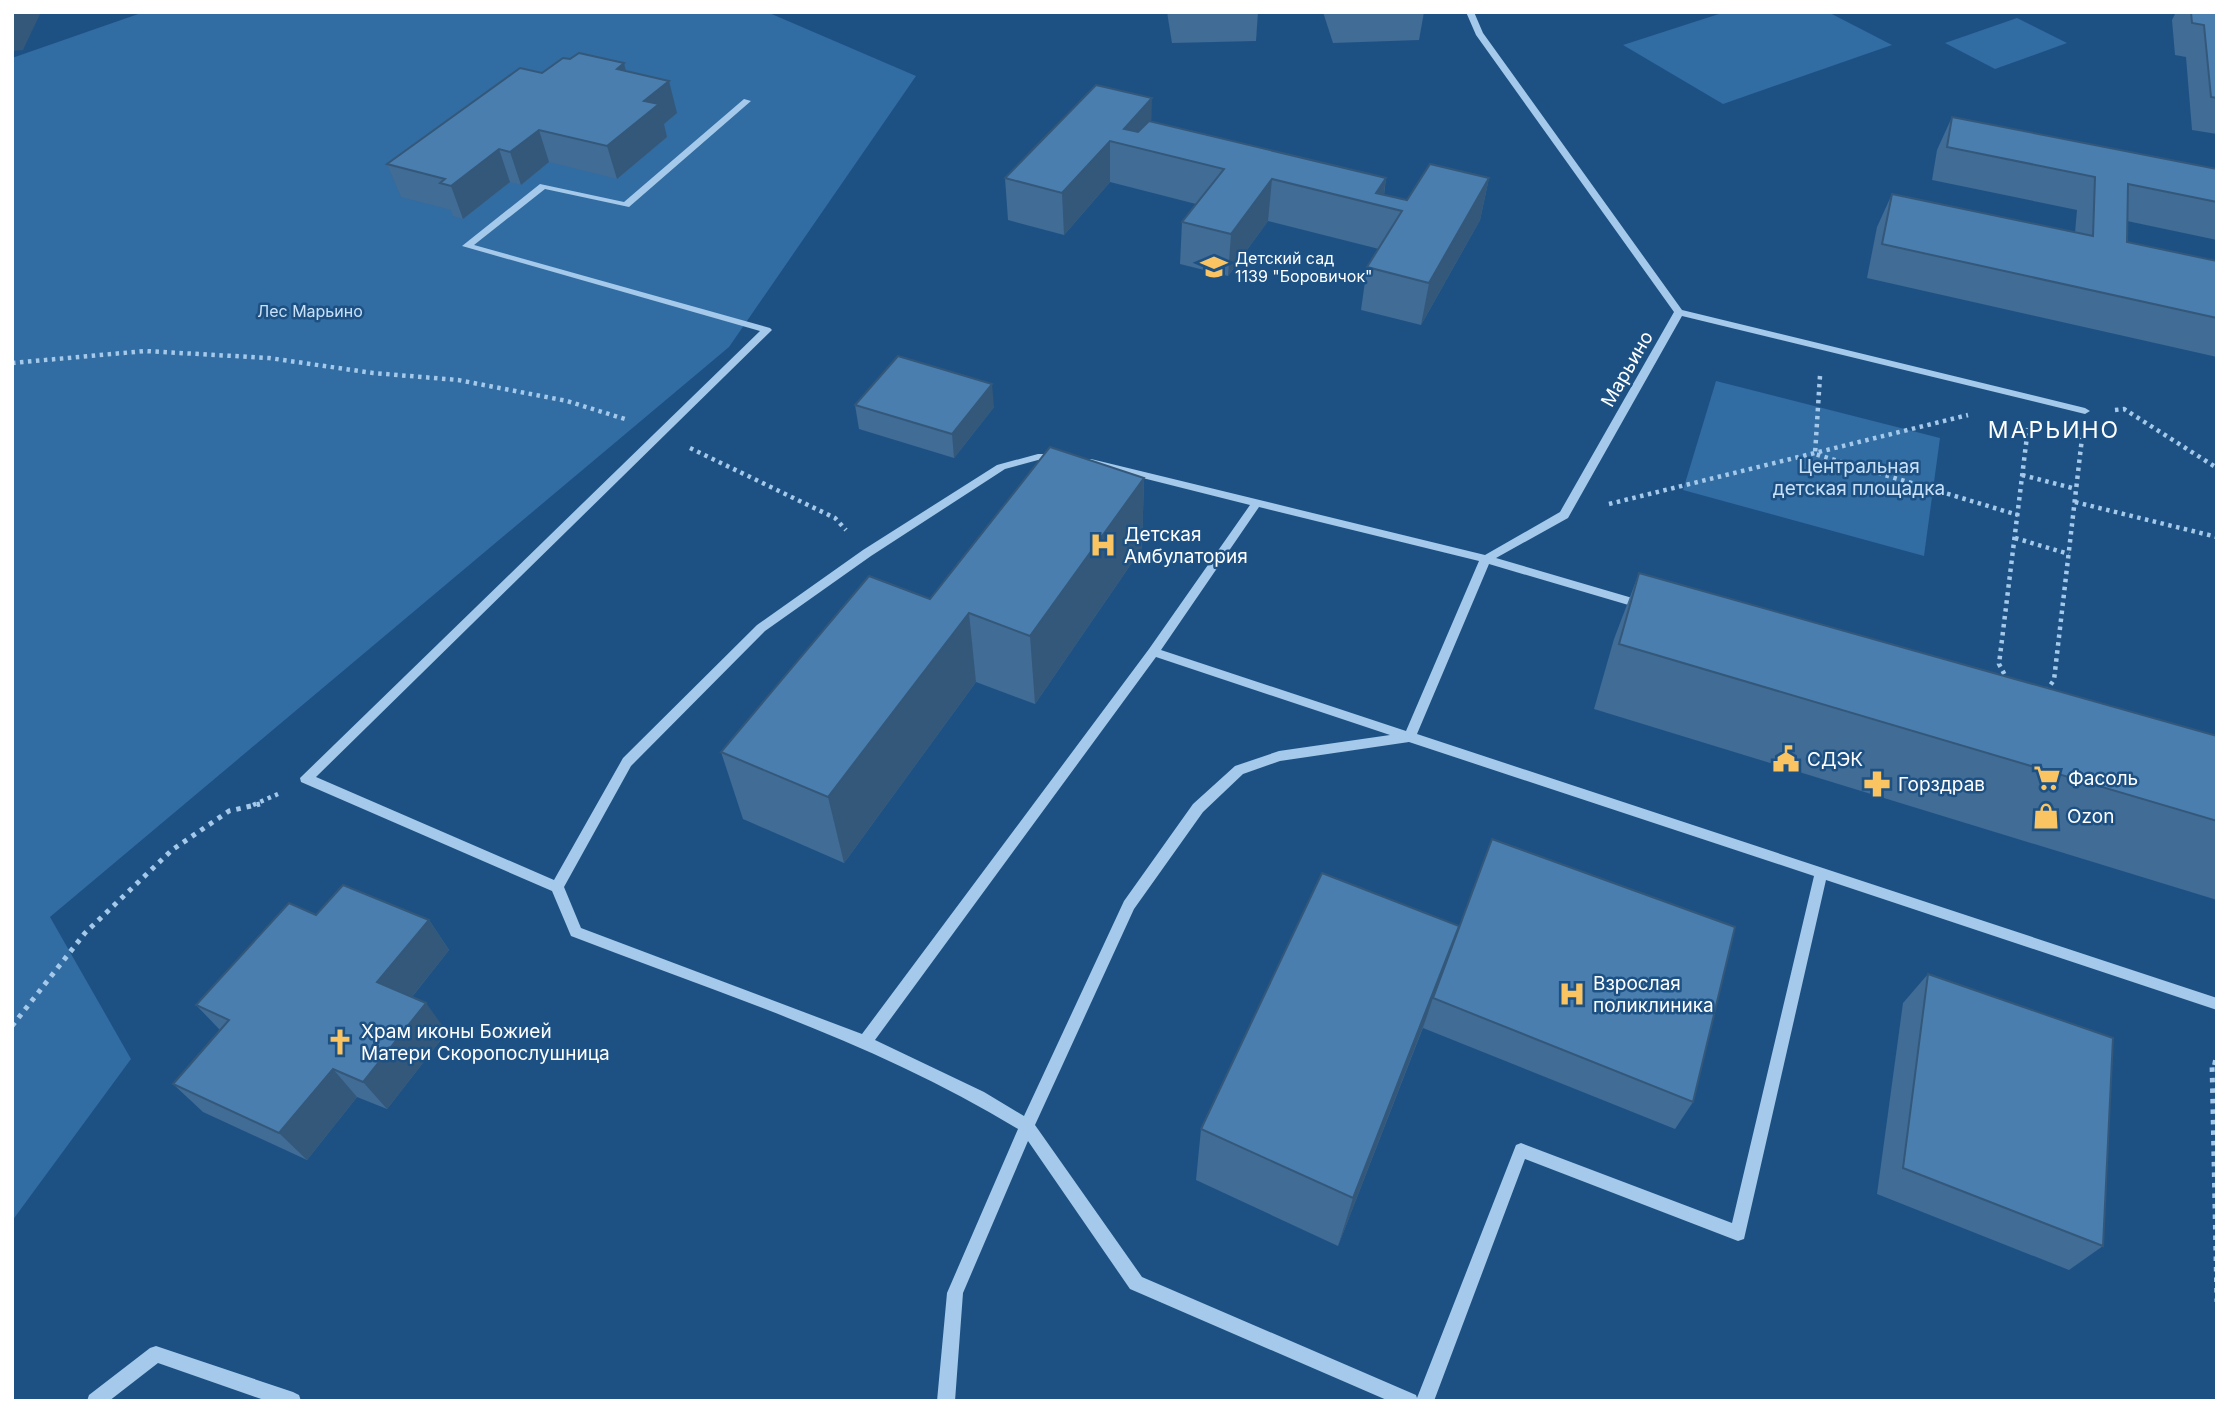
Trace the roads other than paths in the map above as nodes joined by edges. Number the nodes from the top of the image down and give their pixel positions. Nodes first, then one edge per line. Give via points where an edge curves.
1 (1470, 12) edge
2 (747, 101) dead end
3 (1679, 312) junction
4 (2085, 411) road end
5 (1257, 502) junction
6 (1486, 559) junction
7 (1658, 610) edge
8 (1153, 652) junction
9 (1410, 737) junction
10 (1821, 873) junction
11 (557, 887) junction
12 (2217, 1004) edge
13 (865, 1042) junction
14 (1027, 1126) junction
15 (95, 1401) edge
16 (293, 1401) edge
17 (946, 1401) edge
18 (1410, 1401) edge
19 (1425, 1401) edge

1 - 3 street via 1479,33
2 - 11 street via 626,205 543,186 467,246 767,330 306,778
3 - 4 street
3 - 6 street, Марьино via 1564,515
5 - 6 street
5 - 8 street
5 - 11 street via 1074,458 1038,457 1001,467 761,628 627,762
6 - 7 street
6 - 9 street
8 - 9 street
8 - 13 street
9 - 10 street
9 - 14 street via 1279,756 1239,770 1198,808 1129,905
10 - 12 street
10 - 19 street via 1738,1233 1521,1150
11 - 13 street via 576,932
13 - 14 street via 979,1097
14 - 17 street via 955,1293
14 - 18 street via 1136,1283
15 - 16 street via 156,1354

